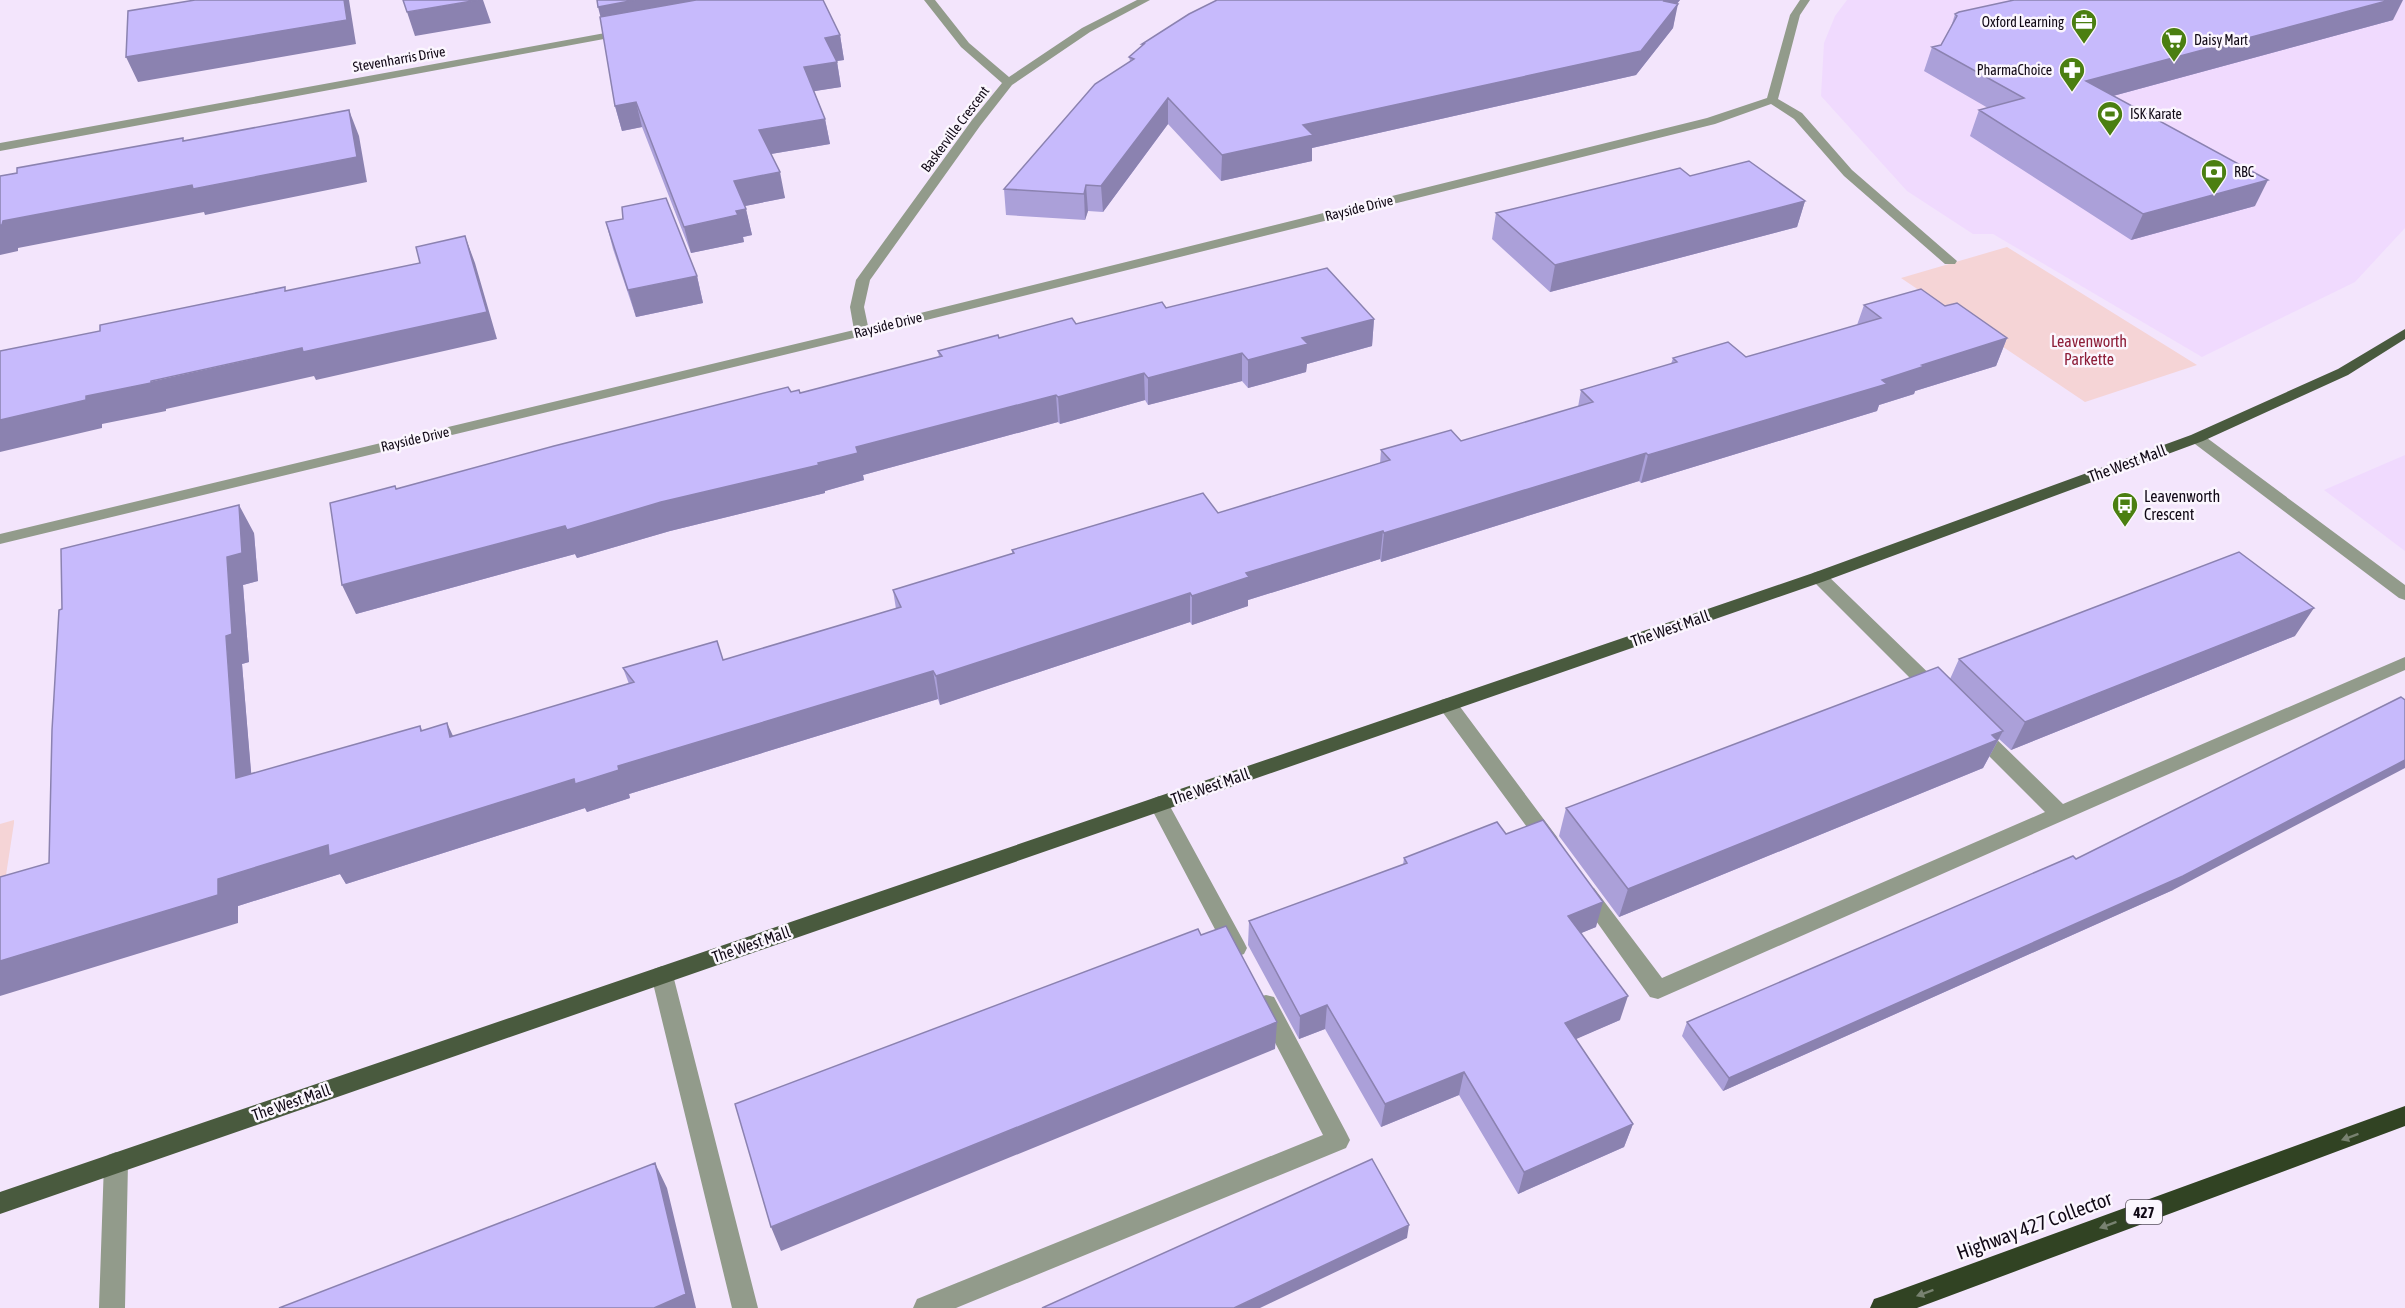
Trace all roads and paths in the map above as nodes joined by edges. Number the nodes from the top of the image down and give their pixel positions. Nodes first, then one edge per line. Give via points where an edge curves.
1 (929, 0) edge
2 (1145, 0) edge
3 (1805, 0) edge
4 (640, 30) edge
5 (1008, 83) junction
6 (1772, 100) junction
7 (0, 147) edge
8 (1950, 261) dead end
9 (862, 332) junction
10 (2405, 333) edge
11 (2197, 438) junction
12 (0, 538) edge
13 (1819, 577) junction
14 (2405, 594) edge
15 (2405, 663) edge
16 (1448, 705) junction
17 (1160, 804) junction
18 (2061, 815) junction
19 (1560, 857) edge
20 (1574, 876) edge
21 (662, 975) junction
22 (2405, 1116) edge
23 (116, 1162) junction
24 (0, 1203) edge
25 (112, 1308) edge
26 (745, 1308) edge
27 (926, 1308) edge
28 (1883, 1308) edge

1 - 5 street via 965,45
2 - 5 street, Baskerville Crescent via 1086,30
3 - 6 street via 1795,15
4 - 7 street, Stevenharris Drive
5 - 9 street, Baskerville Crescent via 863,280 857,307
6 - 8 street via 1798,116 1848,174
6 - 9 street, Rayside Drive via 1711,121
9 - 12 street, Rayside Drive
10 - 11 main road, The West Mall via 2351,368
11 - 13 main road, The West Mall
11 - 14 street
13 - 16 main road, The West Mall
13 - 18 street
15 - 18 street
16 - 17 main road, The West Mall
16 - 19 street
17 - 21 main road, The West Mall
17 - 27 street via 1338,1140
18 - 20 street via 1658,990
21 - 23 main road, The West Mall
21 - 26 street
22 -> 28 highway, Highway 427 Collector / 427
23 - 24 main road, The West Mall
23 - 25 street

